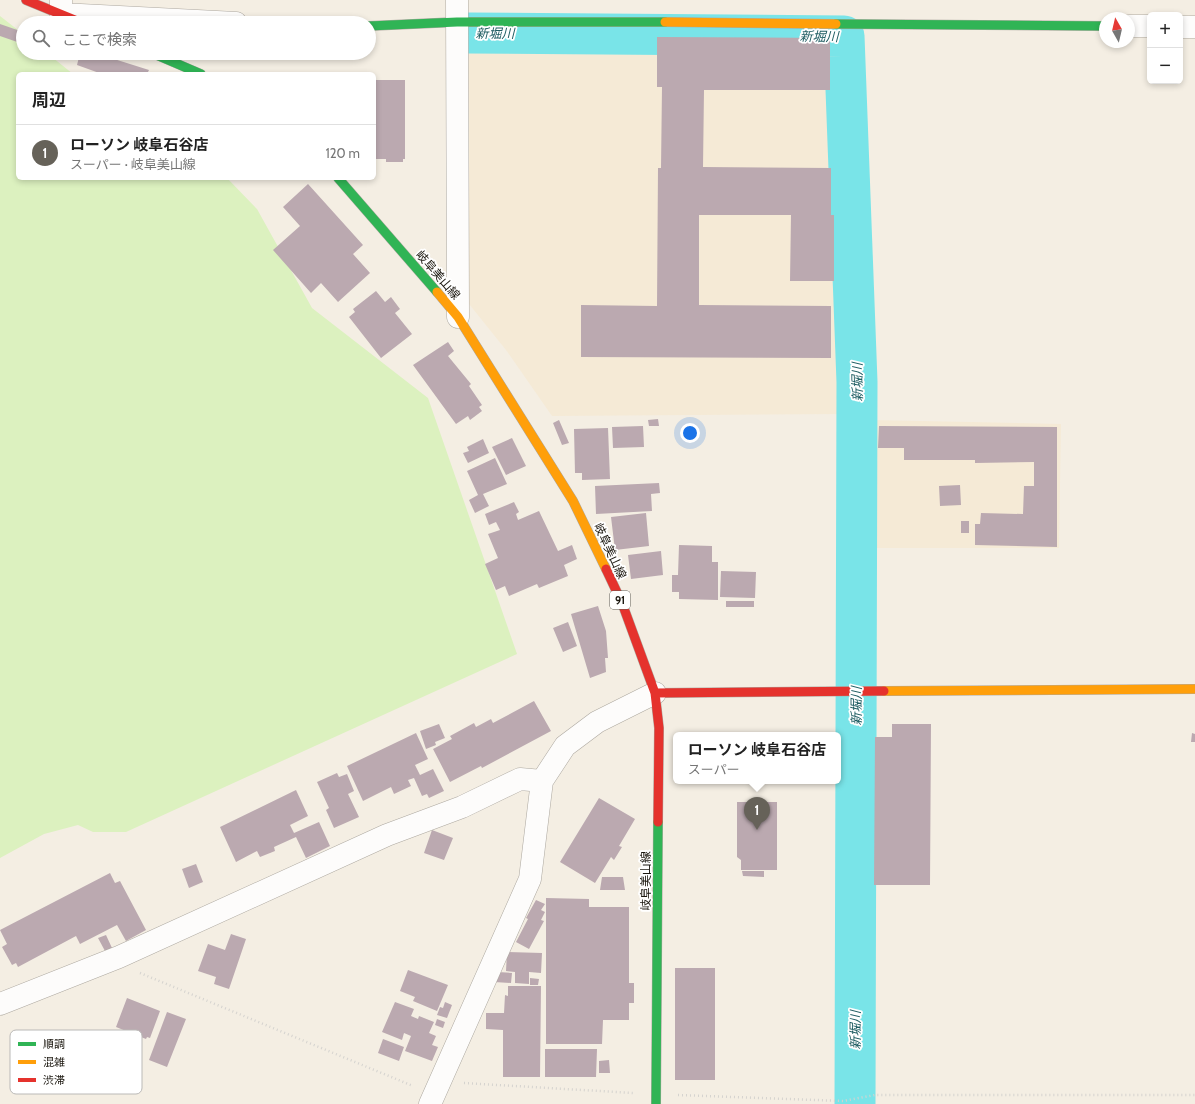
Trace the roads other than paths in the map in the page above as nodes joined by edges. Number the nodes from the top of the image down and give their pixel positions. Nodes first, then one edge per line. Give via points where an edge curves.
1 (26, 0) edge
2 (457, 0) edge
3 (61, 7) edge
4 (73, 16) edge
5 (159, 16) edge
6 (457, 22) junction
7 (376, 26) edge
8 (1099, 26) edge
9 (1135, 26) edge
10 (1147, 26) edge
11 (1183, 27) edge
12 (1195, 27) edge
13 (168, 60) edge
14 (196, 72) edge
15 (340, 180) edge
16 (458, 317) junction
17 (1195, 689) edge
18 (655, 693) junction
19 (542, 781) junction
20 (0, 1004) edge
21 (434, 1094) edge
22 (656, 1104) edge

1 - 3 street
2 - 6 street
3 - 4 street
3 - 5 street
6 - 7 street
6 - 8 street
6 - 16 street
9 - 10 street
11 - 12 street
13 - 14 street
15 - 16 street, 岐阜美山線 / 91
16 - 18 street, 岐阜美山線 / 91 via 573,501 622,603
17 - 18 street
18 - 19 street via 597,722 565,746
18 - 22 street, 岐阜美山線 / 91 via 658,728
19 - 20 street via 520,779 462,807 387,835 119,956
19 - 21 street via 530,879

